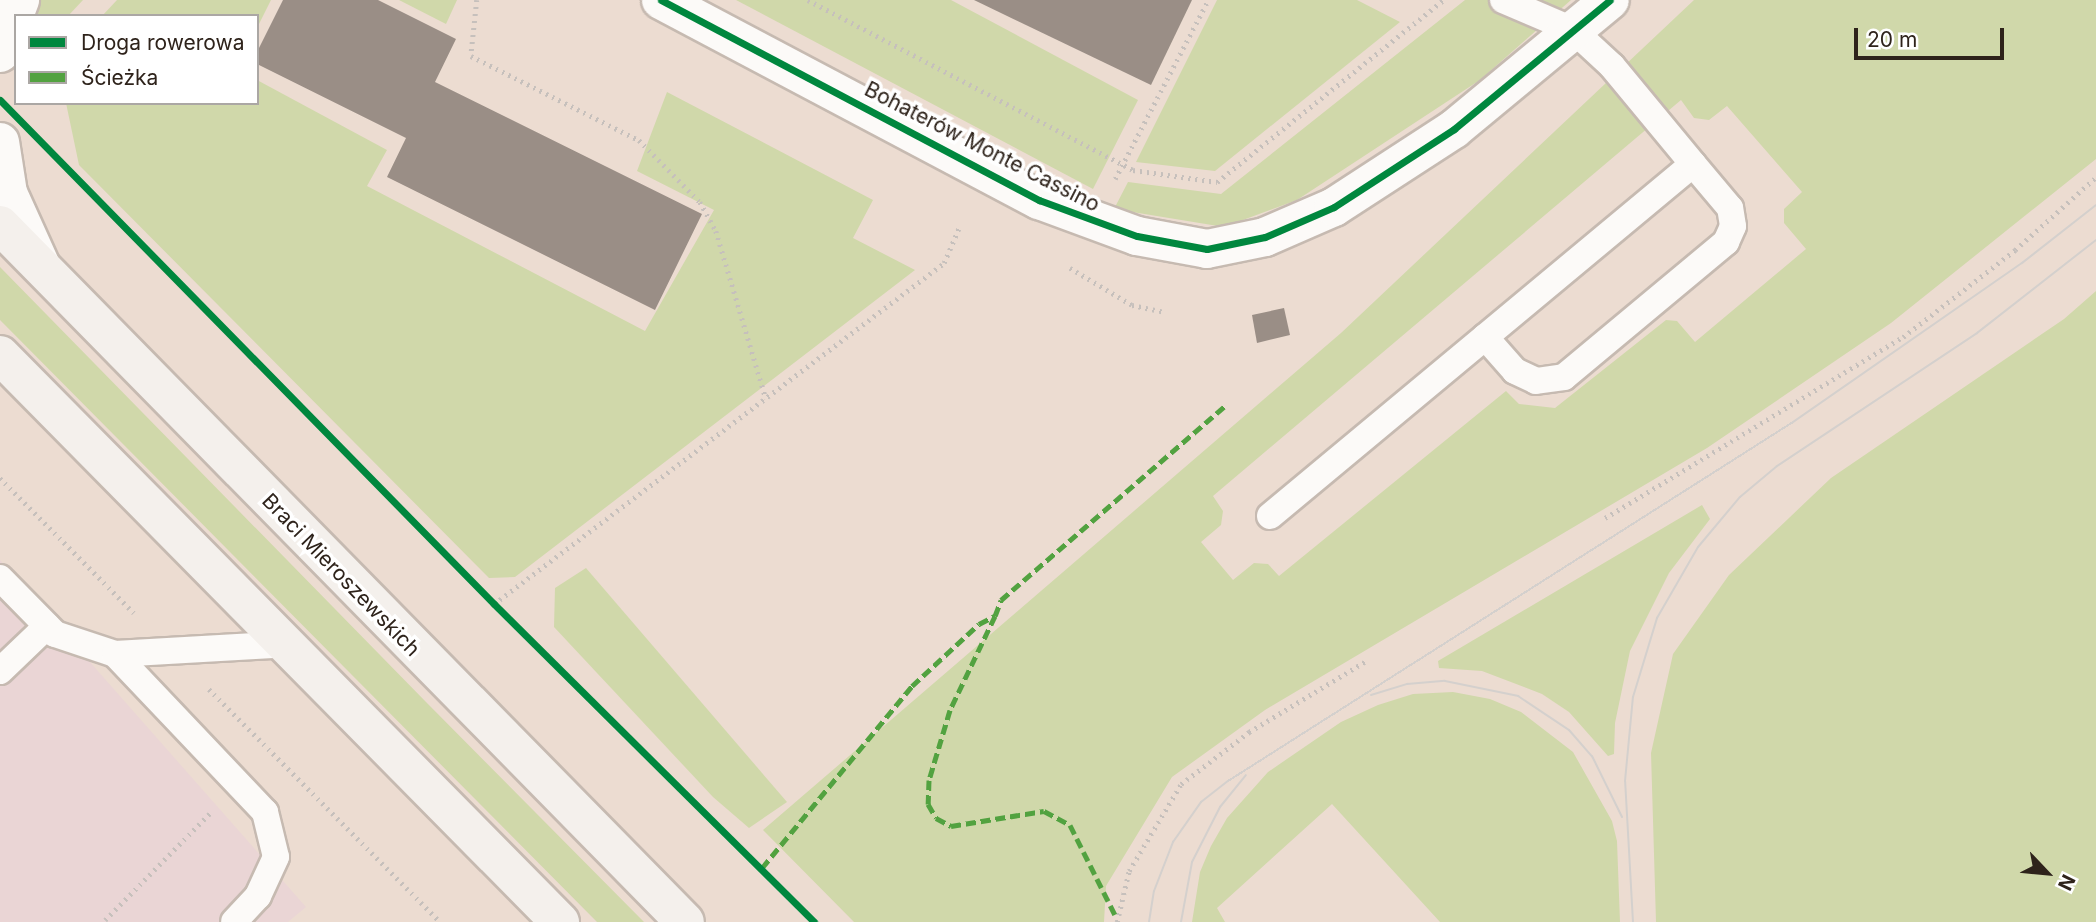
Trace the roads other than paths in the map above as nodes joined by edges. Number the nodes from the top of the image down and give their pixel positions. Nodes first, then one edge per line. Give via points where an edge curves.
1 (661, 0) edge
2 (1503, 0) edge
3 (1609, 0) edge
4 (14, 16) edge
5 (1573, 30) junction
6 (0, 53) edge
7 (0, 142) edge
8 (1693, 164) junction
9 (0, 225) edge
10 (43, 269) junction
11 (1485, 337) junction
12 (0, 355) edge
13 (1270, 516) dead end
14 (0, 578) edge
15 (47, 626) junction
16 (286, 644) junction
17 (115, 654) junction
18 (0, 671) edge
19 (234, 922) edge
20 (560, 922) edge
21 (685, 922) edge

1 - 5 street, Bohaterów Monte Cassino via 1040,200 1137,236 1208,249 1265,237 1334,207 1454,129
2 - 5 lane
3 - 5 street, Bohaterów Monte Cassino
4 - 6 street
5 - 8 lane via 1612,65
7 - 10 street via 8,193
8 - 11 lane
8 - 11 lane via 1730,208 1733,226 1726,242 1595,352 1564,377 1536,381 1516,371
9 - 10 main road, Braci Mieroszewskich
10 - 21 main road, Braci Mieroszewskich
11 - 13 lane
12 - 16 main road
14 - 15 lane
15 - 17 lane via 55,634
15 - 18 lane
16 - 17 lane
16 - 20 main road
17 - 19 lane via 265,812 275,857 258,896

